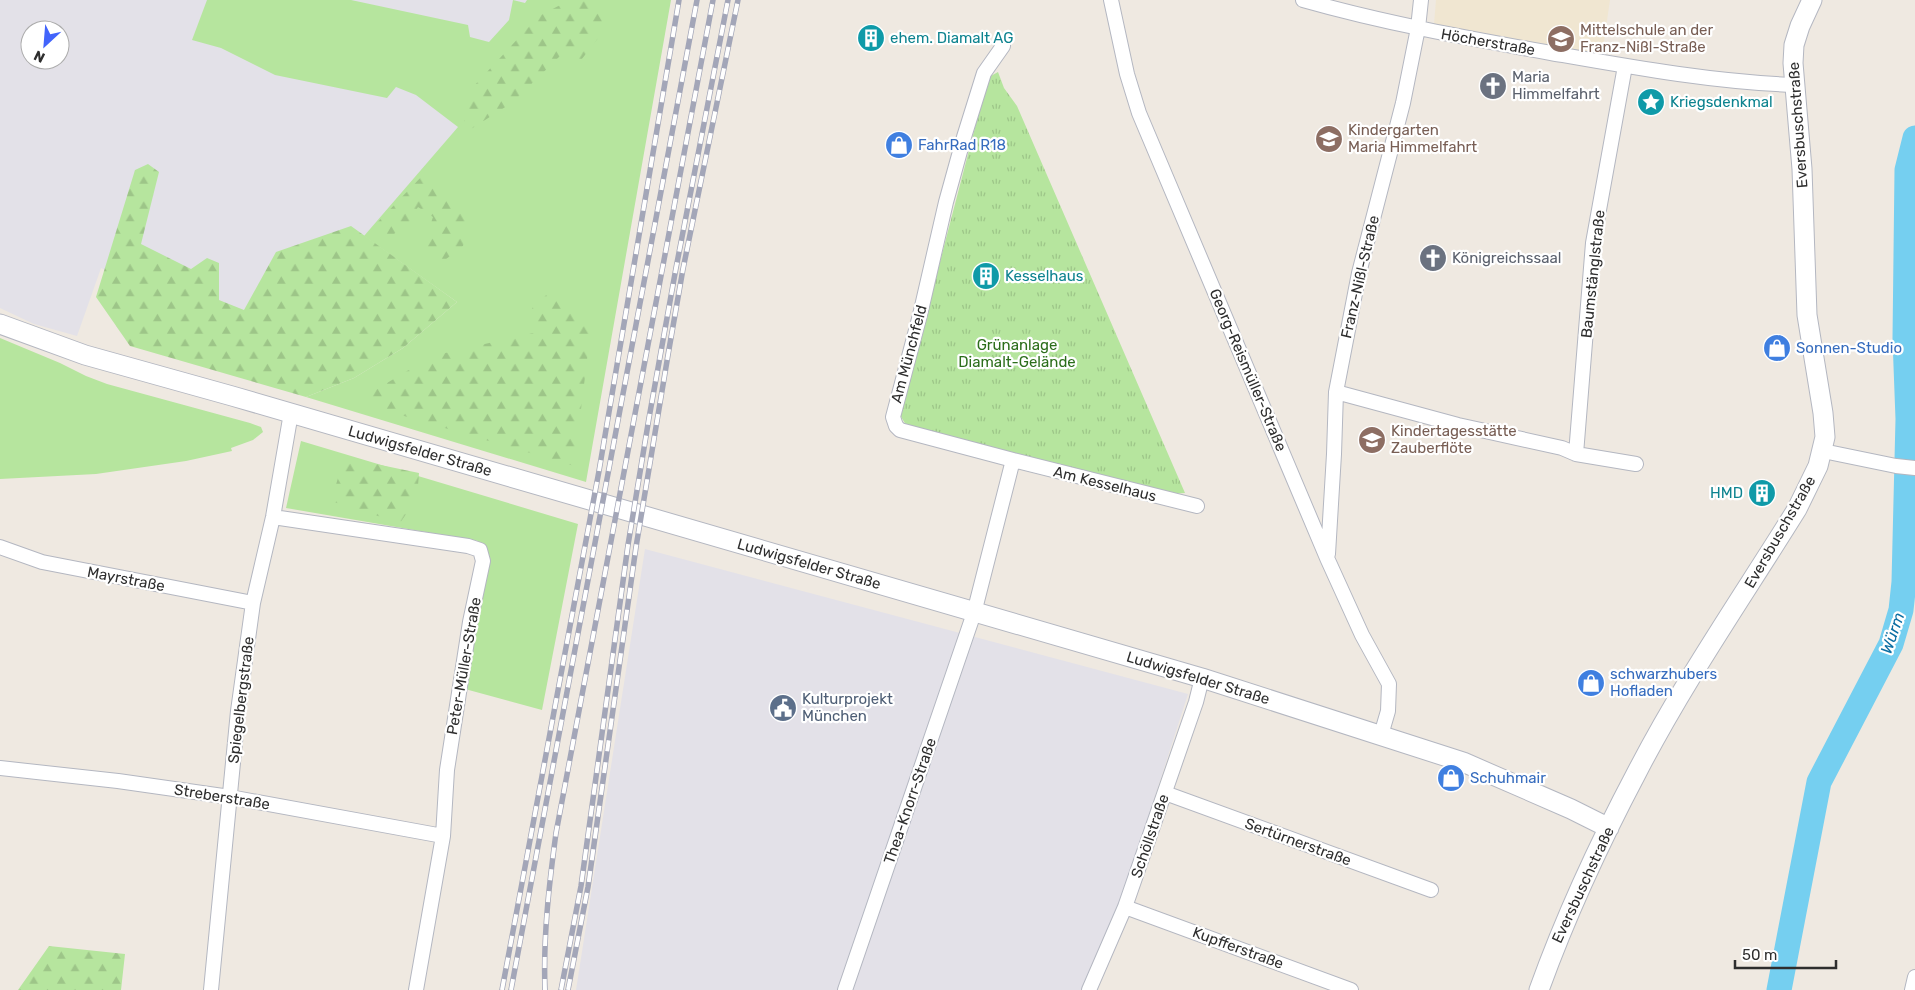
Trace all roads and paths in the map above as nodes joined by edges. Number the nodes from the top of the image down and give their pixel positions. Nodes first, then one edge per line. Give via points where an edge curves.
1 (1111, 0) edge
2 (1303, 0) edge
3 (1421, 0) edge
4 (1812, 0) edge
5 (1418, 28) junction
6 (1003, 46) dead end
7 (1625, 66) junction
8 (1794, 85) junction
9 (0, 324) edge
10 (1336, 392) junction
11 (292, 413) junction
12 (1823, 451) junction
13 (1576, 454) junction
14 (1013, 460) junction
15 (1636, 464) dead end
16 (1915, 468) edge
17 (1197, 506) dead end
18 (273, 517) junction
19 (0, 547) edge
20 (1328, 558) junction
21 (253, 603) junction
22 (974, 613) junction
23 (1202, 678) junction
24 (1381, 735) junction
25 (0, 768) edge
26 (1165, 794) junction
27 (230, 797) junction
28 (1609, 828) junction
29 (443, 836) junction
30 (1431, 890) dead end
31 (1125, 906) junction
32 (1915, 977) edge
33 (211, 990) edge
34 (416, 990) edge
35 (846, 990) edge
36 (1088, 990) edge
37 (1351, 990) edge
38 (1539, 990) edge
39 (1912, 990) edge

1 - 20 street, Georg-Reismüller-Straße via 1139,113
2 - 5 street, Höcherstraße
3 - 5 street, Franz-Nißl-Straße
4 - 8 street, Eversbuschstraße via 1794,45
5 - 7 street, Höcherstraße
5 - 10 street, Franz-Nißl-Straße via 1403,102 1359,273
6 - 14 street, Am Münchfeld via 984,73 964,137 893,417 900,430
7 - 8 street, Höcherstraße via 1736,81
7 - 13 street, Baumstänglstraße via 1593,243
8 - 12 street, Eversbuschstraße via 1802,168 1807,315 1824,421
9 - 11 street, Ludwigsfelder Straße via 85,355
10 - 13 street
10 - 20 street, Franz-Nißl-Straße
11 - 18 street, Spiegelbergstraße
11 - 22 street, Ludwigsfelder Straße
12 - 16 street
12 - 28 street, Eversbuschstraße via 1809,488 1659,732
13 - 15 street
14 - 17 street, Am Kesselhaus
14 - 22 street
18 - 21 street, Spiegelbergstraße
18 - 29 street, Peter-Müller-Straße via 480,550 483,561 447,770
19 - 21 street, Mayrstraße via 42,562
20 - 24 street, Georg-Reismüller-Straße via 1362,635 1389,684 1388,712
21 - 27 street, Spiegelbergstraße
22 - 23 street, Ludwigsfelder Straße
22 - 35 street, Thea-Knorr-Straße
23 - 24 street, Ludwigsfelder Straße
23 - 26 street, Schöllstraße
24 - 28 street, Ludwigsfelder Straße via 1463,762 1571,808
25 - 27 street, Streberstraße
26 - 30 street, Sertürnerstraße
26 - 31 street, Schöllstraße
27 - 29 street, Streberstraße
27 - 33 street, Spiegelbergstraße
28 - 38 street, Eversbuschstraße via 1567,918
29 - 34 street, Peter-Müller-Straße
31 - 36 street, Schöllstraße
31 - 37 street, Kupfferstraße
32 - 39 street

